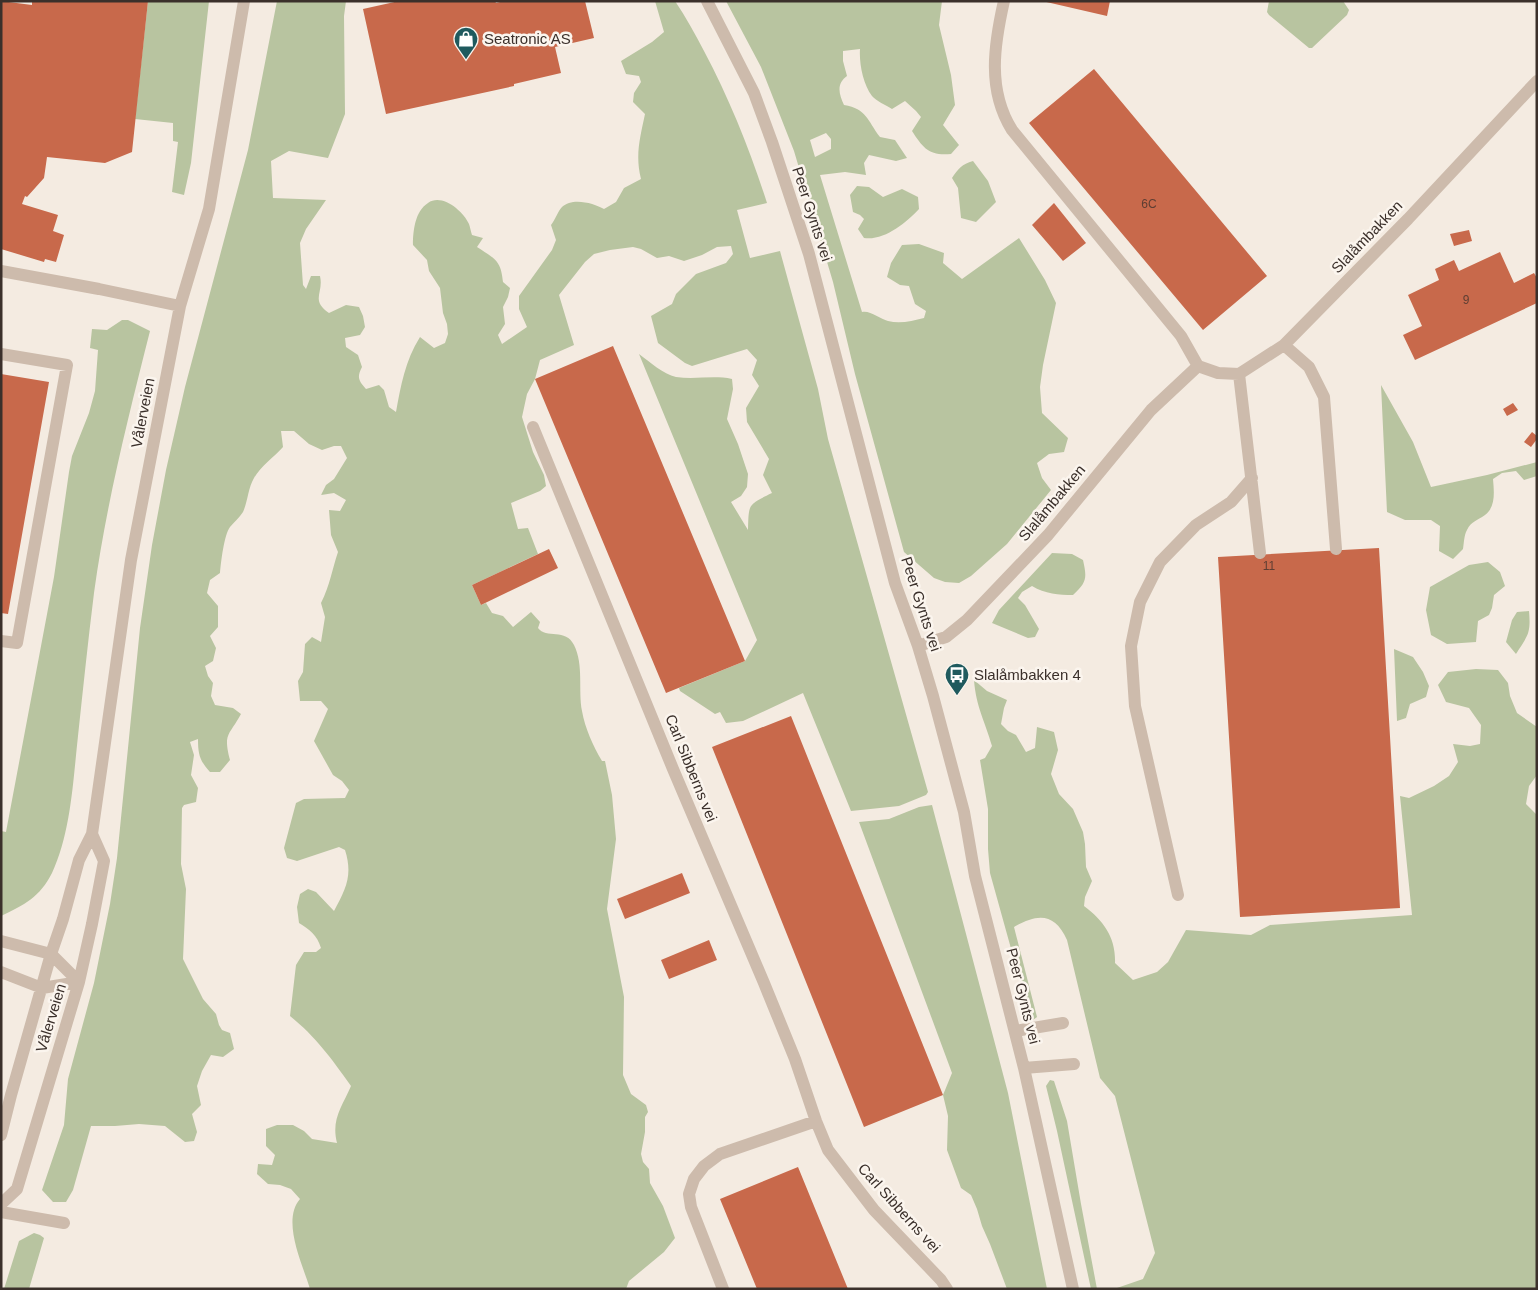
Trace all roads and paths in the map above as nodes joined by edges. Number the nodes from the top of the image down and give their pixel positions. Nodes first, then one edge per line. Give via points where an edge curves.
1 (244, 1) edge
2 (707, 1) edge
3 (1004, 1) edge
4 (1537, 81) edge
5 (1, 271) edge
6 (180, 306) junction
7 (1284, 345) junction
8 (1, 354) edge
9 (1198, 366) junction
10 (1239, 374) junction
11 (533, 427) dead end
12 (1252, 478) junction
13 (1336, 549) dead end
14 (1260, 553) dead end
15 (1, 641) edge
16 (918, 646) junction
17 (92, 834) junction
18 (1178, 895) dead end
19 (1, 940) edge
20 (51, 954) junction
21 (1, 972) edge
22 (79, 982) junction
23 (42, 988) junction
24 (1063, 1023) dead end
25 (1015, 1031) junction
26 (1074, 1064) dead end
27 (1024, 1068) junction
28 (816, 1121) junction
29 (1, 1134) edge
30 (1, 1204) edge
31 (1, 1212) edge
32 (64, 1223) dead end
33 (723, 1289) edge
34 (946, 1289) edge
35 (1073, 1289) edge

1 - 6 street, Vålerveien via 209,209
2 - 16 street, Peer Gynts vei via 754,93 803,236 895,584
3 - 9 street via 995,64 995,82 1004,117 1181,336
4 - 7 street, Slalåmbakken
5 - 6 street
6 - 17 street, Vålerveien via 131,560
7 - 10 street, Slalåmbakken
7 - 13 street via 1309,367 1324,397
8 - 15 street via 67,366 18,643
9 - 10 street via 1218,373
9 - 16 street, Slalåmbakken via 1151,410 1048,535 967,620 946,637
10 - 12 street
11 - 28 street, Carl Sibberns vei via 795,1059
12 - 14 street
12 - 18 street via 1231,502 1196,525 1160,562 1140,602 1131,646 1135,706
16 - 25 street, Peer Gynts vei via 964,812 975,876
17 - 20 street, Vålerveien via 79,860
17 - 22 street, Vålerveien via 104,861
19 - 20 street
20 - 22 street
20 - 23 street, Vålerveien
21 - 23 street
22 - 23 street
22 - 30 street, Vålerveien via 17,1189
23 - 29 street, Vålerveien
24 - 25 street
25 - 27 street, Peer Gynts vei
26 - 27 street
27 - 35 street, Peer Gynts vei
28 - 33 street via 720,1154 694,1179 689,1194 691,1207
28 - 34 street, Carl Sibberns vei via 828,1150 847,1176
31 - 32 street

